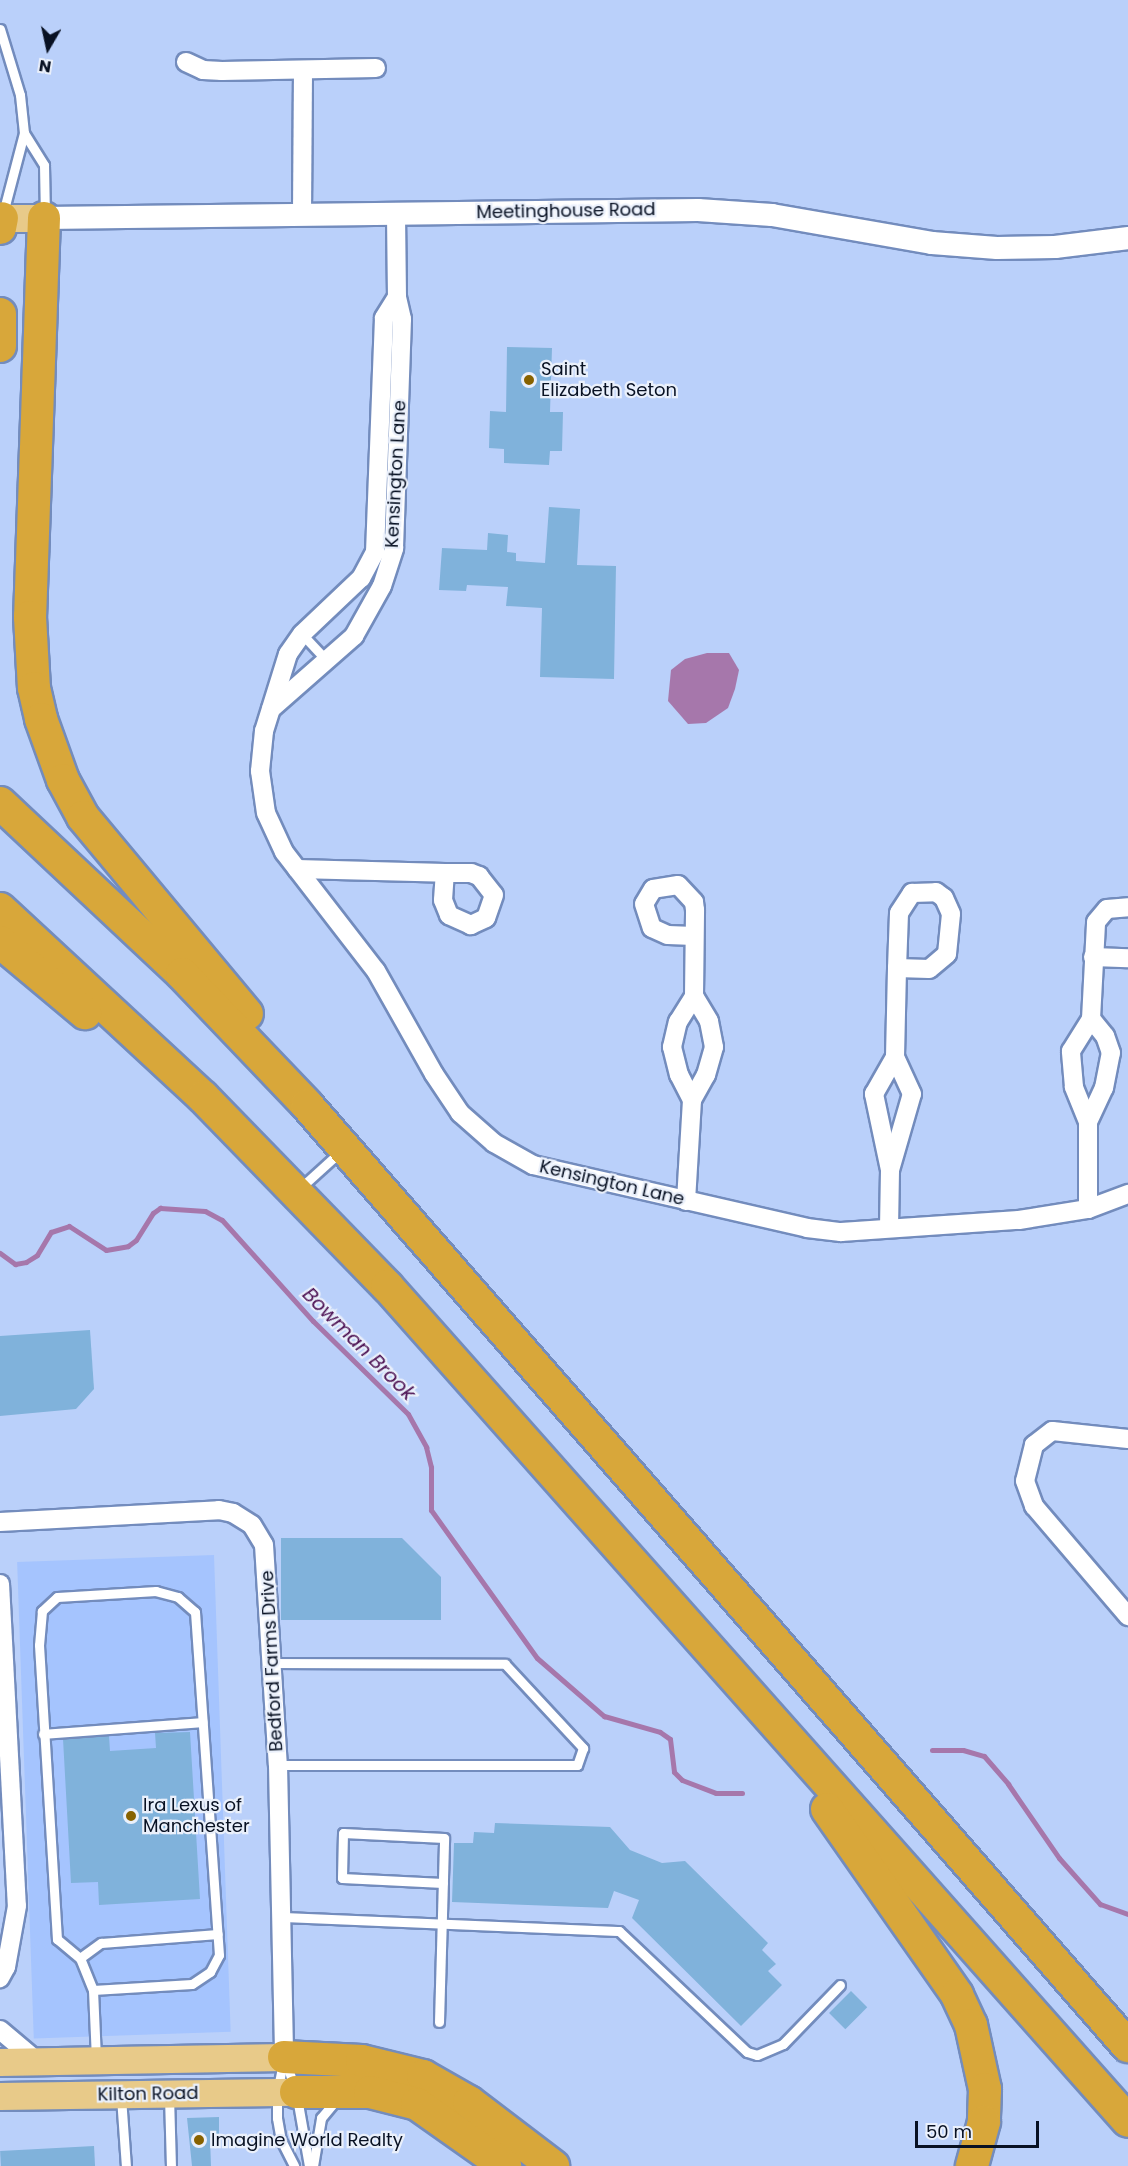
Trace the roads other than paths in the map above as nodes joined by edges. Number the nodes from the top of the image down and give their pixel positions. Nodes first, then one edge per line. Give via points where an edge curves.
1 (0, 29) edge
2 (186, 62) dead end
3 (376, 68) dead end
4 (303, 70) junction
5 (24, 133) junction
6 (396, 213) junction
7 (302, 214) junction
8 (44, 219) junction
9 (1, 221) edge
10 (1128, 238) edge
11 (0, 314) edge
12 (0, 327) edge
13 (0, 346) edge
14 (387, 499) junction
15 (302, 634) junction
16 (326, 660) junction
17 (269, 711) junction
18 (0, 803) edge
19 (297, 869) junction
20 (445, 873) dead end
21 (1128, 907) edge
22 (0, 909) edge
23 (694, 936) dead end
24 (0, 942) edge
25 (1093, 957) junction
26 (1128, 958) edge
27 (897, 968) junction
28 (693, 996) junction
29 (1091, 1019) junction
30 (895, 1057) junction
31 (692, 1100) junction
32 (307, 1105) junction
33 (1088, 1122) junction
34 (344, 1148) junction
35 (891, 1170) junction
36 (297, 1192) junction
37 (1128, 1194) edge
38 (686, 1201) junction
39 (1088, 1209) junction
40 (889, 1228) junction
41 (387, 1286) junction
42 (1128, 1439) edge
43 (0, 1522) edge
44 (0, 1584) edge
45 (1128, 1616) edge
46 (272, 1663) junction
47 (743, 1691) junction
48 (203, 1722) junction
49 (43, 1734) junction
50 (278, 1765) junction
51 (443, 1883) junction
52 (282, 1917) junction
53 (440, 1923) junction
54 (218, 1934) junction
55 (3, 1936) edge
56 (81, 1958) junction
57 (0, 1978) edge
58 (840, 1985) dead end
59 (93, 1990) junction
60 (439, 2022) dead end
61 (0, 2030) edge
62 (1128, 2046) edge
63 (284, 2057) junction
64 (96, 2060) junction
65 (37, 2061) junction
66 (0, 2062) edge
67 (351, 2090) junction
68 (287, 2092) junction
69 (169, 2094) junction
70 (121, 2095) junction
71 (0, 2096) edge
72 (1128, 2121) edge
73 (126, 2166) edge
74 (171, 2166) edge
75 (294, 2166) edge
76 (311, 2166) edge
77 (505, 2166) edge
78 (553, 2166) edge
79 (972, 2166) edge

1 - 5 lane via 20,95
2 - 4 street via 203,70
3 - 4 street
4 - 7 street
5 - 8 lane via 44,165
5 - 9 lane
6 - 7 street, Meetinghouse Road
6 - 10 street, Meetinghouse Road via 729,211 823,222 932,243 997,248 1055,247
6 - 14 street, Kensington Lane via 397,297 386,312 393,326
7 - 8 street, Meetinghouse Road
8 - 9 main road, Meetinghouse Road
8 - 32 highway via 30,617 34,688 44,729 63,780 83,817 259,1028
11 - 12 highway
12 - 13 highway
14 - 15 street, Kensington Lane via 373,561 346,594
14 - 16 street, Kensington Lane via 394,548 382,586 354,636
15 - 16 lane
15 - 17 street, Kensington Lane via 288,654
16 - 17 street, Kensington Lane
17 - 19 street, Kensington Lane via 261,751 262,792 274,834
18 - 32 highway via 182,974
19 - 20 street
19 - 38 street, Kensington Lane via 364,953 446,1094 476,1130 533,1165
21 - 25 street via 1115,906 1101,915 1094,930
22 - 36 highway via 144,1040
23 - 28 street
24 - 41 highway via 81,1009 333,1245
25 - 26 street
25 - 29 street
27 - 27 street via 901,905 912,893 936,892 944,898 951,914 946,954 929,969
27 - 30 street
28 - 31 street via 675,1028 672,1047 679,1075
28 - 31 street via 709,1021 714,1047 706,1075
29 - 33 street via 1073,1042 1070,1060 1074,1087
29 - 33 street via 1105,1036 1111,1053 1104,1088
30 - 35 street via 912,1094
30 - 35 street via 874,1094
31 - 38 street
32 - 34 highway
33 - 39 street
34 - 36 lane
34 - 62 highway
35 - 40 street
36 - 41 highway
37 - 39 street, Kensington Lane
38 - 40 street, Kensington Lane via 807,1228 841,1232
39 - 40 street, Kensington Lane via 1019,1220
41 - 47 highway
42 - 45 street via 1052,1431 1034,1445 1024,1480 1034,1506
43 - 46 street, Bedford Farms Drive via 219,1510 233,1513 252,1525 264,1545
44 - 55 street via 17,1906
46 - 50 street, Bedford Farms Drive
46 - 50 lane via 505,1664 583,1748 578,1765
47 - 72 highway
47 - 79 highway via 957,1995 972,2025 985,2089 984,2122
48 - 49 lane
48 - 49 lane via 195,1612 178,1597 156,1591 57,1598 42,1611 39,1645
48 - 54 lane
49 - 56 lane via 57,1939
50 - 52 street, Bedford Farms Drive
51 - 51 lane via 444,1838 343,1833 342,1878
51 - 53 lane
52 - 53 lane
52 - 63 street, Bedford Farms Drive
53 - 58 lane via 619,1931 747,2052 757,2055 783,2044
53 - 60 lane
54 - 56 lane via 101,1943
54 - 59 lane via 216,1964 192,1984
55 - 57 street via 6,1967
56 - 59 lane
59 - 64 lane
61 - 65 street
63 - 64 main road, Kilton Road
63 - 68 lane
63 - 68 lane
63 - 78 highway via 362,2061 423,2076 469,2102
64 - 65 main road, Kilton Road
65 - 66 main road, Kilton Road
67 - 68 highway
67 - 76 lane via 325,2110
67 - 77 highway via 392,2095 417,2104
68 - 69 main road, Kilton Road
68 - 75 lane via 281,2140
68 - 76 lane
69 - 70 main road, Kilton Road
69 - 74 lane
70 - 71 main road, Kilton Road
70 - 73 lane

